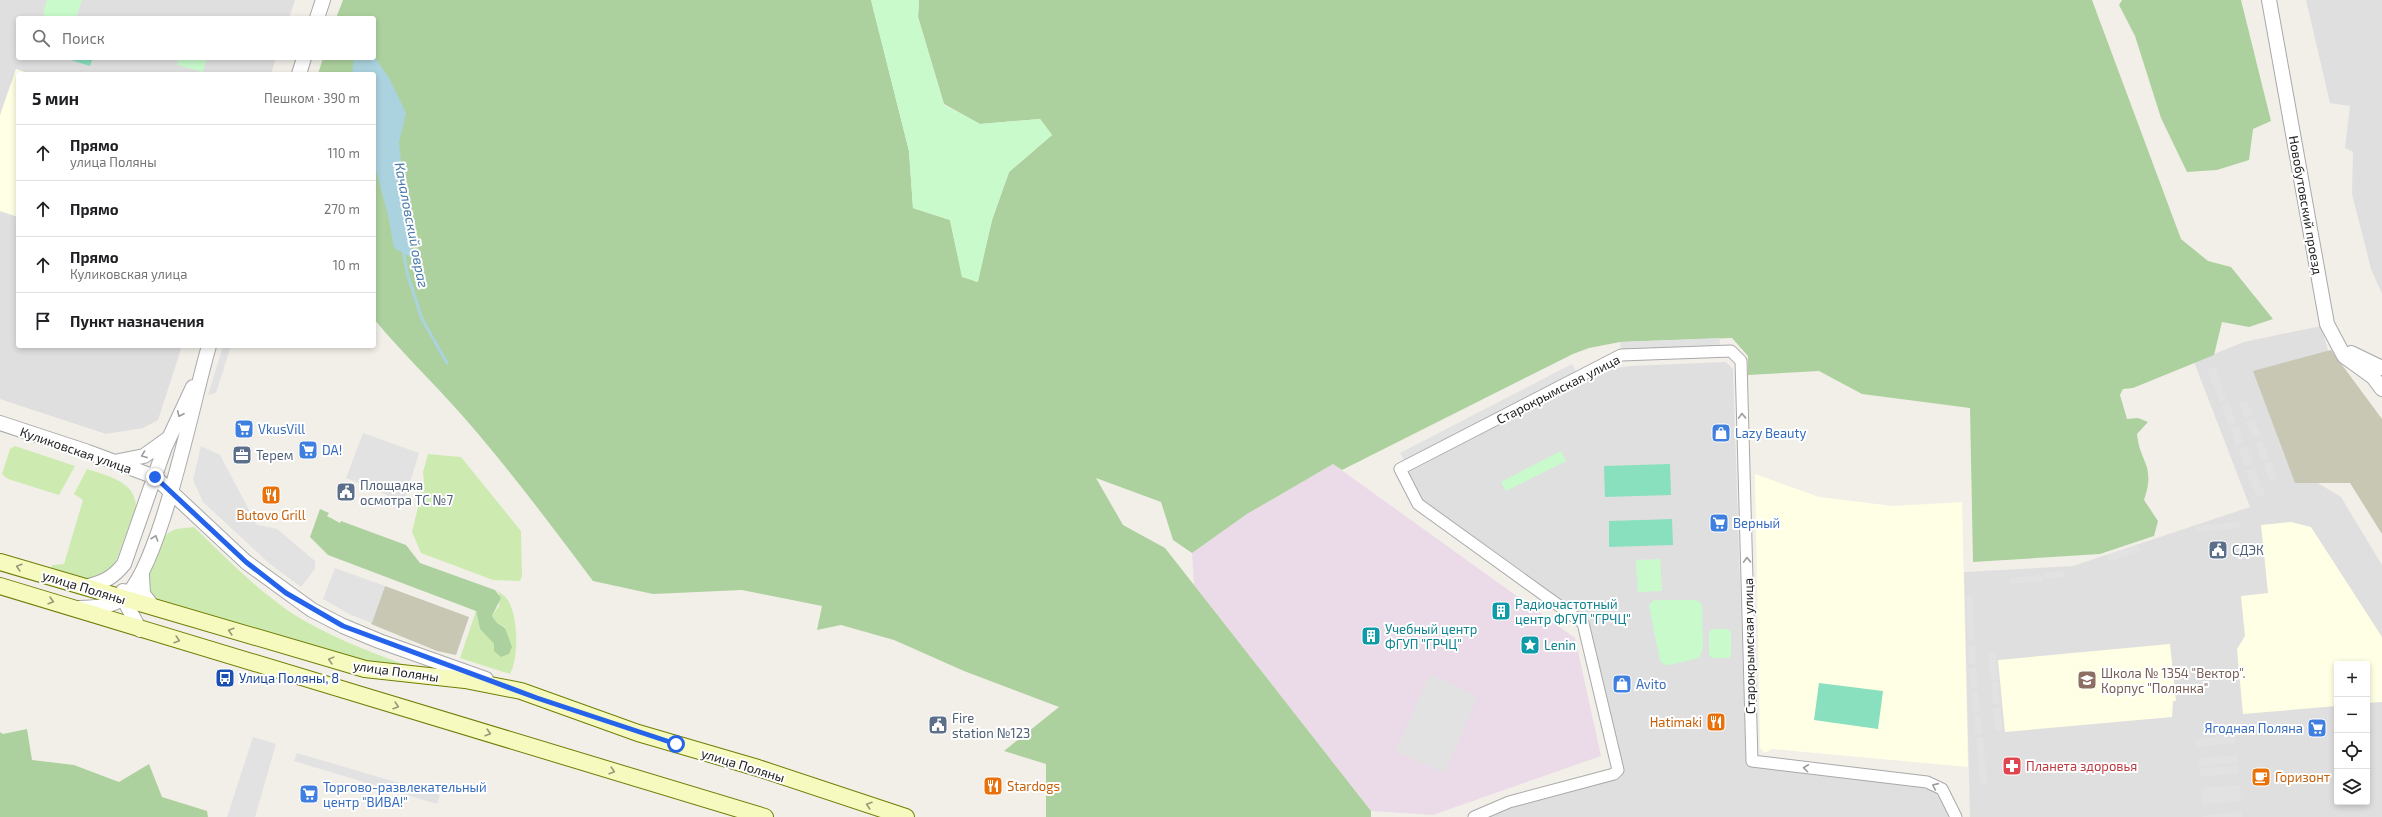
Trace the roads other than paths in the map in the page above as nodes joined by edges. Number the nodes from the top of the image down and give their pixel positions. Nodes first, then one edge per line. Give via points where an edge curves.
1 (323, 0) edge
2 (2269, 0) edge
3 (318, 16) edge
4 (303, 60) edge
5 (300, 72) edge
6 (2336, 345) junction
7 (208, 348) edge
8 (203, 366) junction
9 (2382, 368) edge
10 (2382, 389) edge
11 (0, 423) edge
12 (170, 437) junction
13 (114, 462) junction
14 (155, 477) junction
15 (170, 492) junction
16 (144, 508) junction
17 (0, 562) edge
18 (124, 564) junction
19 (142, 575) junction
20 (0, 586) edge
21 (84, 587) junction
22 (123, 598) junction
23 (77, 608) junction
24 (154, 608) junction
25 (140, 630) junction
26 (520, 692) junction
27 (765, 817) edge
28 (906, 817) edge
29 (1474, 817) edge
30 (1956, 817) edge

1 - 3 street
2 - 6 street, Новобутовский проезд via 2327,324
4 - 5 street
6 - 9 street
6 - 10 street, Новобутовский проезд via 2344,356 2373,377
7 - 8 street
8 -> 12 street
8 - 15 street
11 - 13 street, Куликовская улица
12 -> 13 street via 144,456
12 - 14 street
13 - 14 street, Куликовская улица
13 - 16 street via 141,483
14 - 15 street, Куликовская улица
14 - 16 street
15 - 16 street via 159,495
19 -> 15 street
15 - 26 street, Куликовская улица via 246,562 312,610 379,641
16 - 18 street
21 -> 17 main road, улица Поляны
18 - 21 street via 115,576
18 - 22 street
19 - 22 street
19 - 24 street via 143,594
20 -> 23 main road, улица Поляны
21 - 22 main road, улица Поляны
22 - 23 street via 94,608
22 - 24 main road, улица Поляны
22 - 25 street
23 - 25 main road, улица Поляны
26 -> 24 main road, улица Поляны via 465,680 365,670
25 -> 27 main road, улица Поляны
28 -> 26 main road, улица Поляны via 758,768 638,733
30 -> 29 street, Старокрымская улица via 1942,789 1927,782 1752,761 1741,361 1730,351 1621,355 1400,469 1418,504 1583,623 1618,770 1614,774 1509,802

